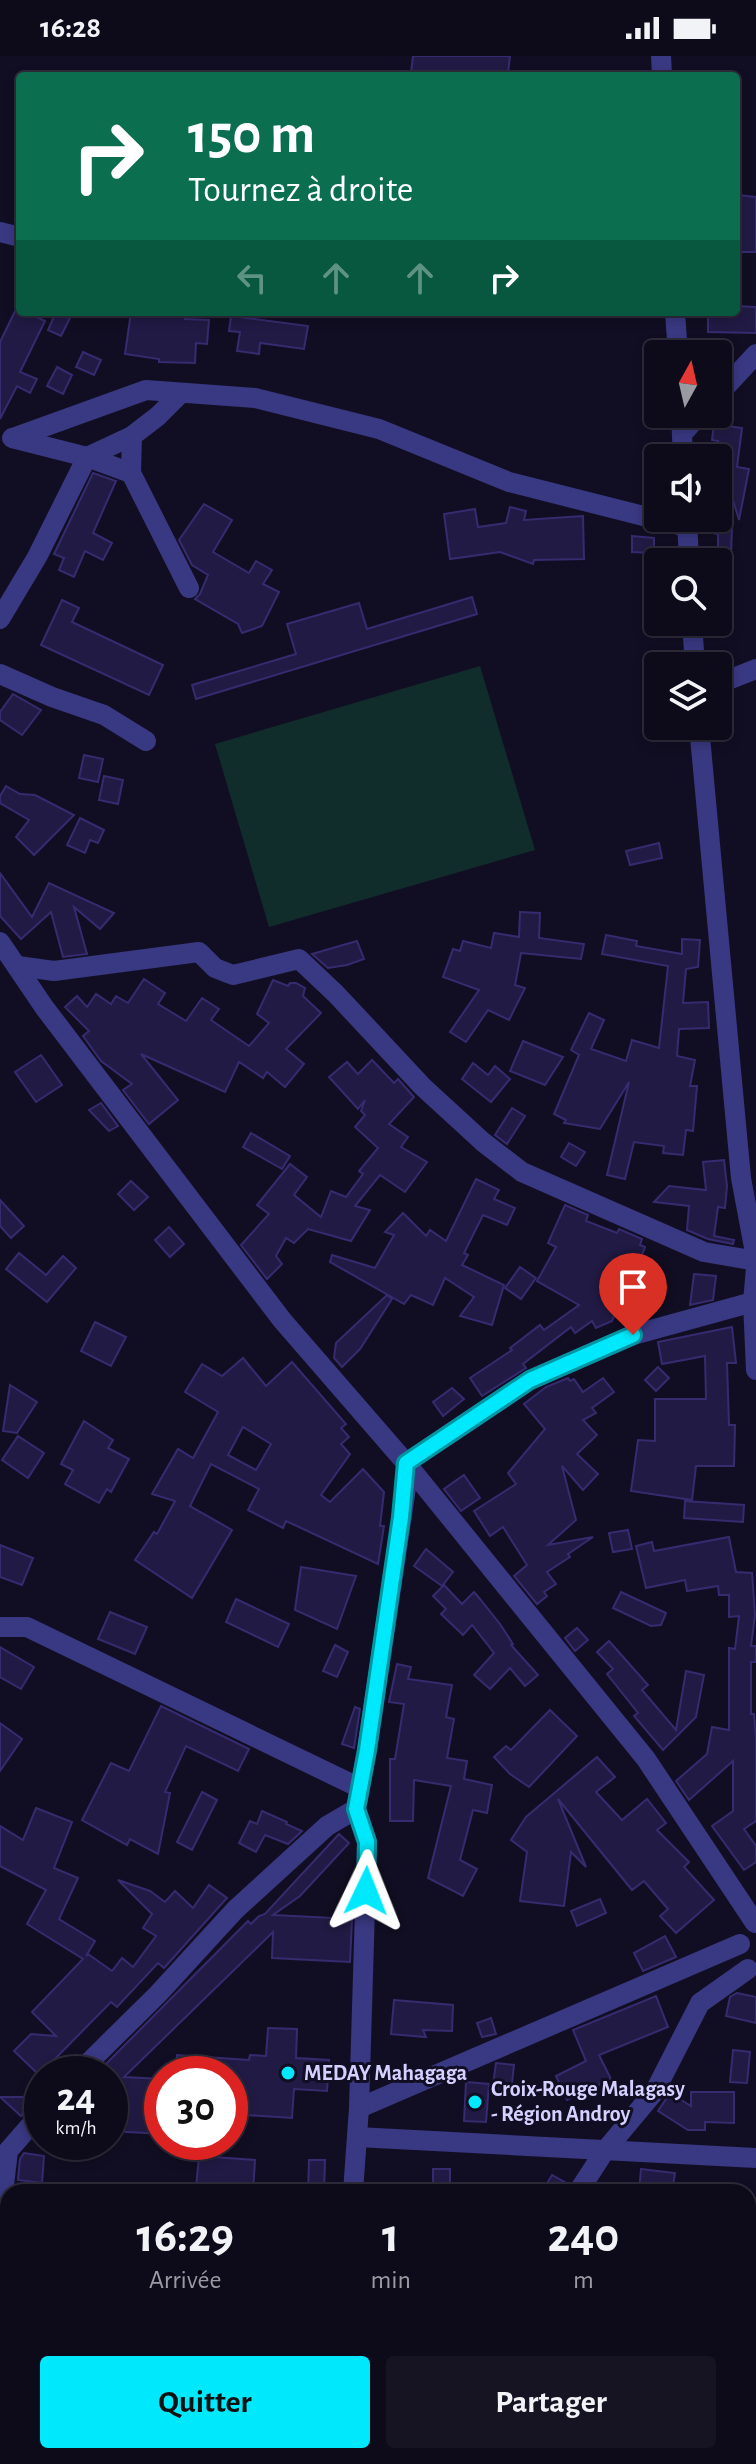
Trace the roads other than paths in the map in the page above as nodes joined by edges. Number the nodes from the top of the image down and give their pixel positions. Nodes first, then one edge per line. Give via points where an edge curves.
1 (675, 316) edge
2 (677, 340) edge
3 (756, 354) edge
4 (732, 380) edge
5 (181, 393) junction
6 (7, 436) edge
7 (132, 436) junction
8 (87, 457) junction
9 (131, 473) junction
10 (644, 512) edge
11 (189, 588) dead end
12 (0, 619) edge
13 (756, 669) edge
14 (0, 674) edge
15 (732, 678) edge
16 (700, 740) edge
17 (146, 741) dead end
18 (0, 942) edge
19 (18, 966) junction
20 (756, 1260) edge
21 (756, 1268) edge
22 (753, 1302) junction
23 (756, 1370) edge
24 (406, 1463) junction
25 (0, 1627) edge
26 (360, 1788) junction
27 (356, 1809) junction
28 (755, 1922) edge
29 (740, 1944) junction
30 (752, 1971) edge
31 (95, 2056) edge
32 (359, 2108) junction
33 (24, 2133) edge
34 (357, 2137) junction
35 (604, 2152) junction
36 (756, 2158) edge
37 (4, 2184) edge
38 (354, 2184) edge
39 (583, 2184) edge

1 - 2 street
3 - 4 street
5 - 6 street via 146,390
5 - 7 street
5 - 10 street via 255,398 379,429 509,482
6 - 8 street
7 - 8 street
7 - 9 street
8 - 9 street
8 - 12 street
9 - 11 street
13 - 15 street
14 - 17 street via 104,715
16 - 20 street via 741,1178
18 - 19 street
19 - 20 street via 54,971 199,952 215,968 233,975 299,959 423,1087 522,1172 704,1252
19 - 24 street via 282,1320
21 - 22 street
22 - 23 street
22 - 24 street via 633,1335 530,1380
24 - 26 street
24 - 28 street via 646,1759
25 - 26 street via 27,1627
26 - 27 street
27 - 31 street via 327,1826 235,1910
27 - 32 street via 367,1842
28 - 29 street
29 - 30 street via 741,1957
29 - 32 street
30 - 35 street via 700,2003 655,2091
32 - 34 street
33 - 37 street via 8,2151
34 - 35 street
34 - 38 street
35 - 36 street
35 - 39 street

